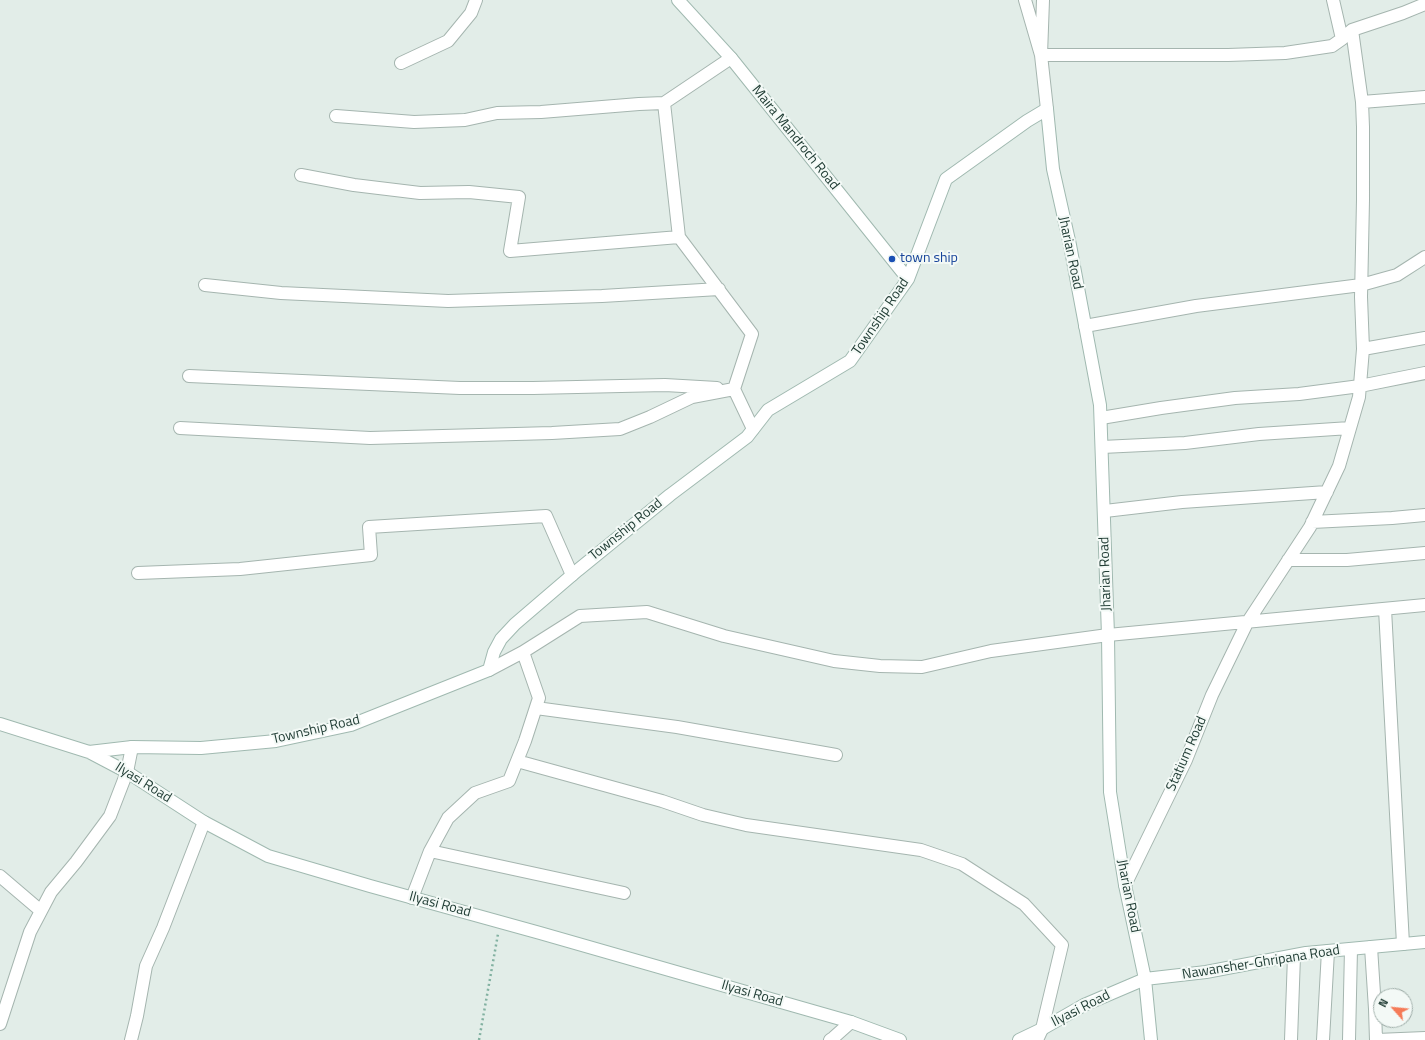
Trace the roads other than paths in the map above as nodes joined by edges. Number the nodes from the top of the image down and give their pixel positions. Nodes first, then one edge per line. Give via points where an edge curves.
1 (476, 0) edge
2 (678, 0) edge
3 (1025, 0) edge
4 (1043, 0) edge
5 (1333, 0) edge
6 (1423, 0) edge
7 (1425, 4) edge
8 (1352, 30) junction
9 (1342, 39) junction
10 (1041, 56) junction
11 (731, 58) junction
12 (401, 63) dead end
13 (1425, 97) edge
14 (1362, 102) junction
15 (664, 103) junction
16 (1046, 109) junction
17 (336, 116) dead end
18 (301, 175) dead end
19 (679, 237) junction
20 (1425, 257) edge
21 (908, 279) junction
22 (205, 285) dead end
23 (1361, 285) junction
24 (719, 289) junction
25 (1085, 326) junction
26 (1425, 338) edge
27 (1363, 349) junction
28 (1425, 373) edge
29 (189, 376) dead end
30 (1360, 386) junction
31 (734, 389) junction
32 (1100, 418) junction
33 (180, 428) dead end
34 (1350, 428) junction
35 (753, 429) junction
36 (1102, 447) junction
37 (1327, 492) junction
38 (1105, 511) junction
39 (1425, 515) edge
40 (1312, 522) junction
41 (1425, 554) edge
42 (1288, 560) junction
43 (138, 573) dead end
44 (572, 575) junction
45 (1425, 605) edge
46 (1385, 609) junction
47 (1247, 623) junction
48 (1108, 635) junction
49 (523, 652) junction
50 (490, 670) junction
51 (536, 708) junction
52 (0, 724) edge
53 (132, 747) junction
54 (89, 752) junction
55 (836, 755) dead end
56 (517, 761) junction
57 (127, 772) junction
58 (204, 822) junction
59 (430, 851) junction
60 (0, 876) edge
61 (1125, 885) junction
62 (624, 893) dead end
63 (412, 898) junction
64 (41, 911) junction
65 (1425, 942) edge
66 (1403, 944) junction
67 (1371, 947) junction
68 (1351, 949) junction
69 (1328, 951) junction
70 (1294, 956) junction
71 (1145, 979) junction
72 (0, 1021) edge
73 (850, 1022) junction
74 (1039, 1035) edge
75 (1425, 1038) edge
76 (1412, 1039) edge
77 (131, 1040) edge
78 (830, 1040) edge
79 (900, 1040) edge
80 (1019, 1040) edge
81 (1151, 1040) edge
82 (1291, 1040) edge
83 (1323, 1040) edge
84 (1349, 1040) edge
85 (1376, 1040) edge

1 - 12 street via 471,13 448,41
2 - 11 street, Maira Mandroch Road
3 - 10 street
4 - 10 street
5 - 9 street
6 - 7 street
7 - 8 street
8 - 9 street
8 - 14 street, Statium Road
9 - 10 street via 1332,46 1285,53
10 - 16 street, Jharian Road
11 - 15 street
11 - 21 street, Maira Mandroch Road
13 - 14 street
14 - 23 street, Statium Road
15 - 17 street via 497,114 465,120 414,122
15 - 19 street
16 - 21 street, Township Road via 946,180
16 - 25 street, Jharian Road via 1053,169
18 - 19 street via 420,193 469,192 519,197 510,251
19 - 24 street
20 - 23 street via 1396,275
21 - 35 street, Township Road via 850,361 768,410
22 - 24 street via 281,293 448,301
23 - 25 street via 1196,306
23 - 27 street, Statium Road
24 - 31 street via 752,334
25 - 32 street, Jharian Road via 1100,405
26 - 27 street
27 - 30 street, Statium Road
28 - 30 street
29 - 31 street via 460,388 665,385
30 - 32 street via 1299,394 1227,399
30 - 34 street, Statium Road
31 - 33 street via 692,397 620,429 370,438
31 - 35 street
32 - 36 street, Jharian Road
34 - 36 street via 1259,434 1185,443
34 - 37 street, Statium Road via 1339,466
35 - 44 street, Township Road via 747,437 670,495
36 - 38 street, Jharian Road
37 - 38 street via 1182,502
37 - 40 street, Statium Road
38 - 48 street, Jharian Road
39 - 40 street
40 - 42 street, Statium Road
41 - 42 street via 1346,560
42 - 47 street, Statium Road
43 - 44 street via 240,569 371,555 369,527 546,516
44 - 50 street, Township Road via 515,624 502,639 494,652
45 - 46 street
46 - 47 street
46 - 66 street
47 - 48 street
47 - 61 street, Statium Road via 1212,696 1186,760
48 - 49 street via 991,651 922,667 880,666 834,661 724,636 647,612 580,616
48 - 61 street, Jharian Road via 1110,792
49 - 50 street
49 - 51 street via 539,698
50 - 53 street, Township Road via 351,725 269,741 201,748
51 - 55 street via 677,727
51 - 56 street
52 - 54 street, Ilyasi Road
53 - 54 street, Township Road
53 - 57 street
54 - 57 street, Ilyasi Road
56 - 59 street via 509,781 475,793 448,818
56 - 74 street via 746,825 921,850 962,864 1024,904 1062,945
57 - 58 street, Ilyasi Road
57 - 64 street via 110,816 51,892
58 - 63 street, Ilyasi Road via 268,856
58 - 77 street via 146,966
59 - 62 street
59 - 63 street
60 - 64 street
61 - 71 street, Jharian Road
63 - 73 street, Ilyasi Road
64 - 72 street via 30,932
65 - 66 street, Nawansher-Ghripana Road
66 - 67 street, Nawansher-Ghripana Road
67 - 68 street, Nawansher-Ghripana Road
67 - 85 street
68 - 69 street, Nawansher-Ghripana Road
68 - 84 street
69 - 70 street, Nawansher-Ghripana Road
69 - 83 street
70 - 71 street, Nawansher-Ghripana Road via 1206,972
70 - 82 street
71 - 74 street, Ilyasi Road via 1084,1005
71 - 81 street, Jharian Road
73 - 78 street
73 - 79 street, Ilyasi Road
74 - 80 street, Ilyasi Road
75 - 76 street
76 - 85 street

